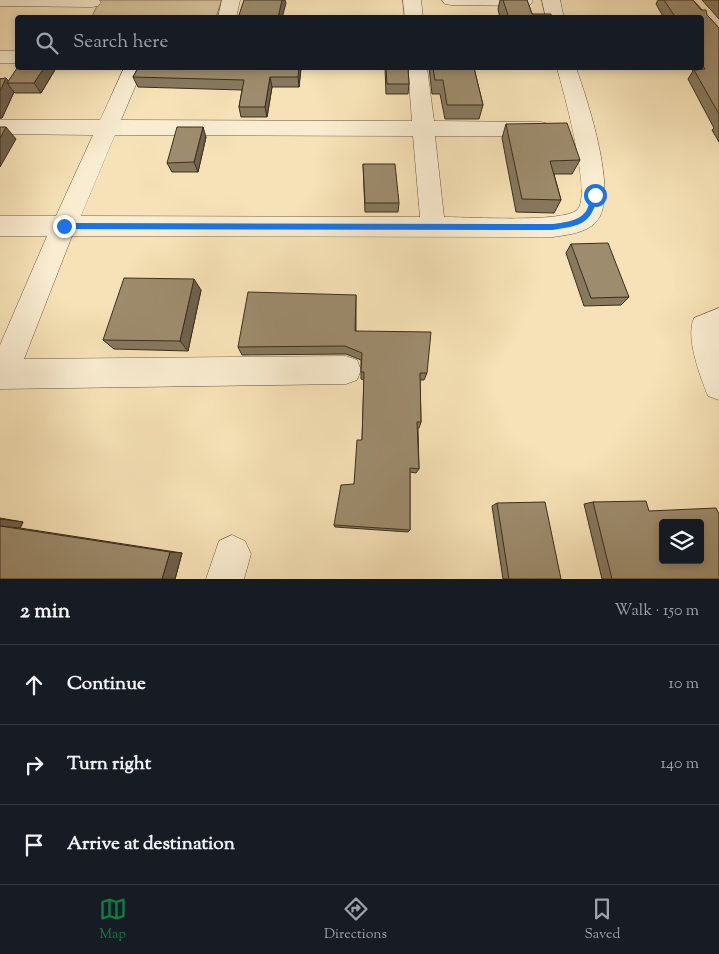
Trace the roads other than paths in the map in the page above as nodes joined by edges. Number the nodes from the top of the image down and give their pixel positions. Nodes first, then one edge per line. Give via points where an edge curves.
1 (231, 0) edge
2 (412, 0) edge
3 (451, 0) edge
4 (551, 0) edge
5 (0, 1) edge
6 (93, 1) edge
7 (524, 1) edge
8 (86, 15) edge
9 (228, 15) edge
10 (414, 15) edge
11 (554, 15) edge
12 (0, 57) edge
13 (15, 57) edge
14 (132, 70) edge
15 (418, 70) edge
16 (567, 70) edge
17 (0, 127) edge
18 (107, 127) junction
19 (548, 129) edge
20 (423, 130) junction
21 (0, 226) edge
22 (64, 226) junction
23 (433, 227) junction
24 (719, 321) edge
25 (346, 370) dead end
26 (2, 374) edge
27 (719, 385) edge

1 - 9 street
2 - 10 street
3 - 7 street
4 - 11 street
5 - 6 street
6 - 8 street
12 - 13 street
14 - 18 street
15 - 20 street
16 - 23 street via 592,171 595,195 590,211 576,223 553,227
17 - 18 street
18 - 20 street
18 - 22 street
19 - 20 street
20 - 23 street
21 - 22 street
22 - 23 street
22 - 26 street
24 - 27 street via 704,327
25 - 26 street

